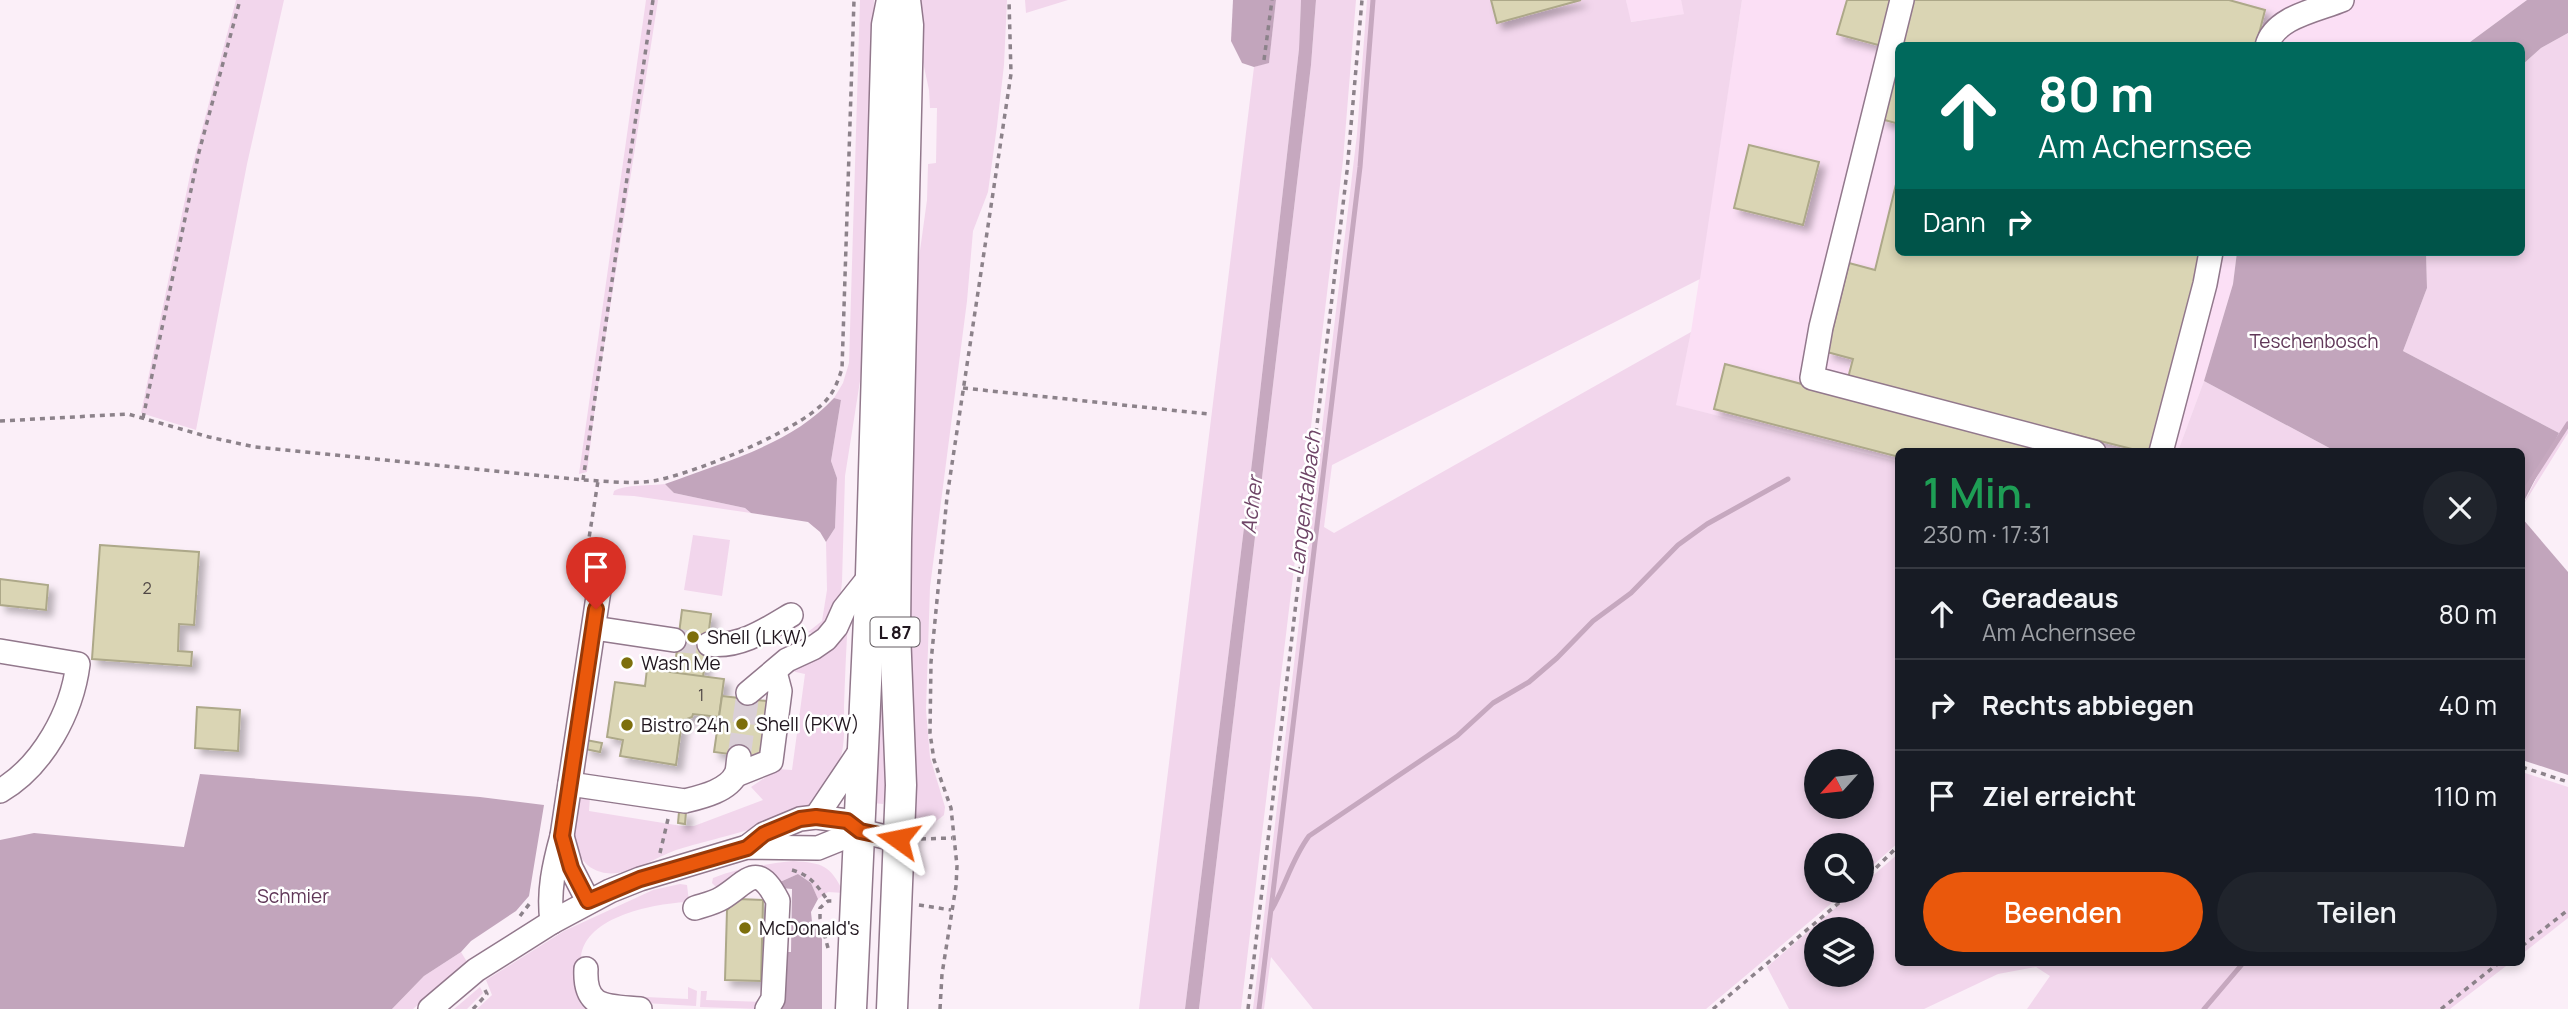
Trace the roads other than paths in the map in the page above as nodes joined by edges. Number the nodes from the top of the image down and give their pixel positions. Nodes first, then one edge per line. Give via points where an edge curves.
1 (892, 0) edge
2 (905, 0) edge
3 (1902, 0) edge
4 (2342, 0) edge
5 (2268, 42) edge
6 (2210, 256) edge
7 (2079, 448) edge
8 (2162, 448) edge
9 (871, 575) junction
10 (599, 590) dead end
11 (791, 615) dead end
12 (594, 628) junction
13 (674, 640) tunnel mouth
14 (709, 644) tunnel mouth
15 (0, 651) edge
16 (775, 672) junction
17 (748, 693) tunnel mouth
18 (863, 747) junction
19 (570, 784) junction
20 (0, 791) edge
21 (816, 817) junction
22 (860, 831) junction
23 (562, 836) junction
24 (898, 839) junction
25 (747, 848) junction
26 (588, 901) junction
27 (695, 908) dead end
28 (552, 922) junction
29 (586, 969) dead end
30 (430, 1009) edge
31 (640, 1009) edge
32 (767, 1009) edge
33 (852, 1009) edge
34 (892, 1009) edge

1 - 9 main road, L 87 via 887,24
2 - 24 main road, L 87 via 908,37 895,618 900,716
3 - 7 street via 1812,378
4 - 5 street via 2290,20 2278,27
6 - 8 street
9 - 16 street via 826,639 787,660
9 - 18 main road, L 87
10 - 12 street
11 - 14 street via 758,635 722,646
12 - 13 street
12 - 19 street
15 - 20 street via 78,664 75,687 59,725 16,782
16 - 17 street
16 - 19 street via 780,691 771,761 737,766 723,788 685,801
18 - 21 street
18 - 22 main road, L 87
19 - 23 street
21 - 22 street via 847,821
21 - 25 street via 764,834
22 - 24 street
22 - 25 street via 818,848
22 - 33 main road, L 87
23 - 26 street via 571,868
23 - 28 street via 549,899
24 - 34 main road, L 87
25 - 26 street via 640,879
26 - 28 street
27 - 32 street via 724,898 753,877 772,888 778,901 773,999
28 - 30 street via 476,970
29 - 31 street via 585,986 598,1006

